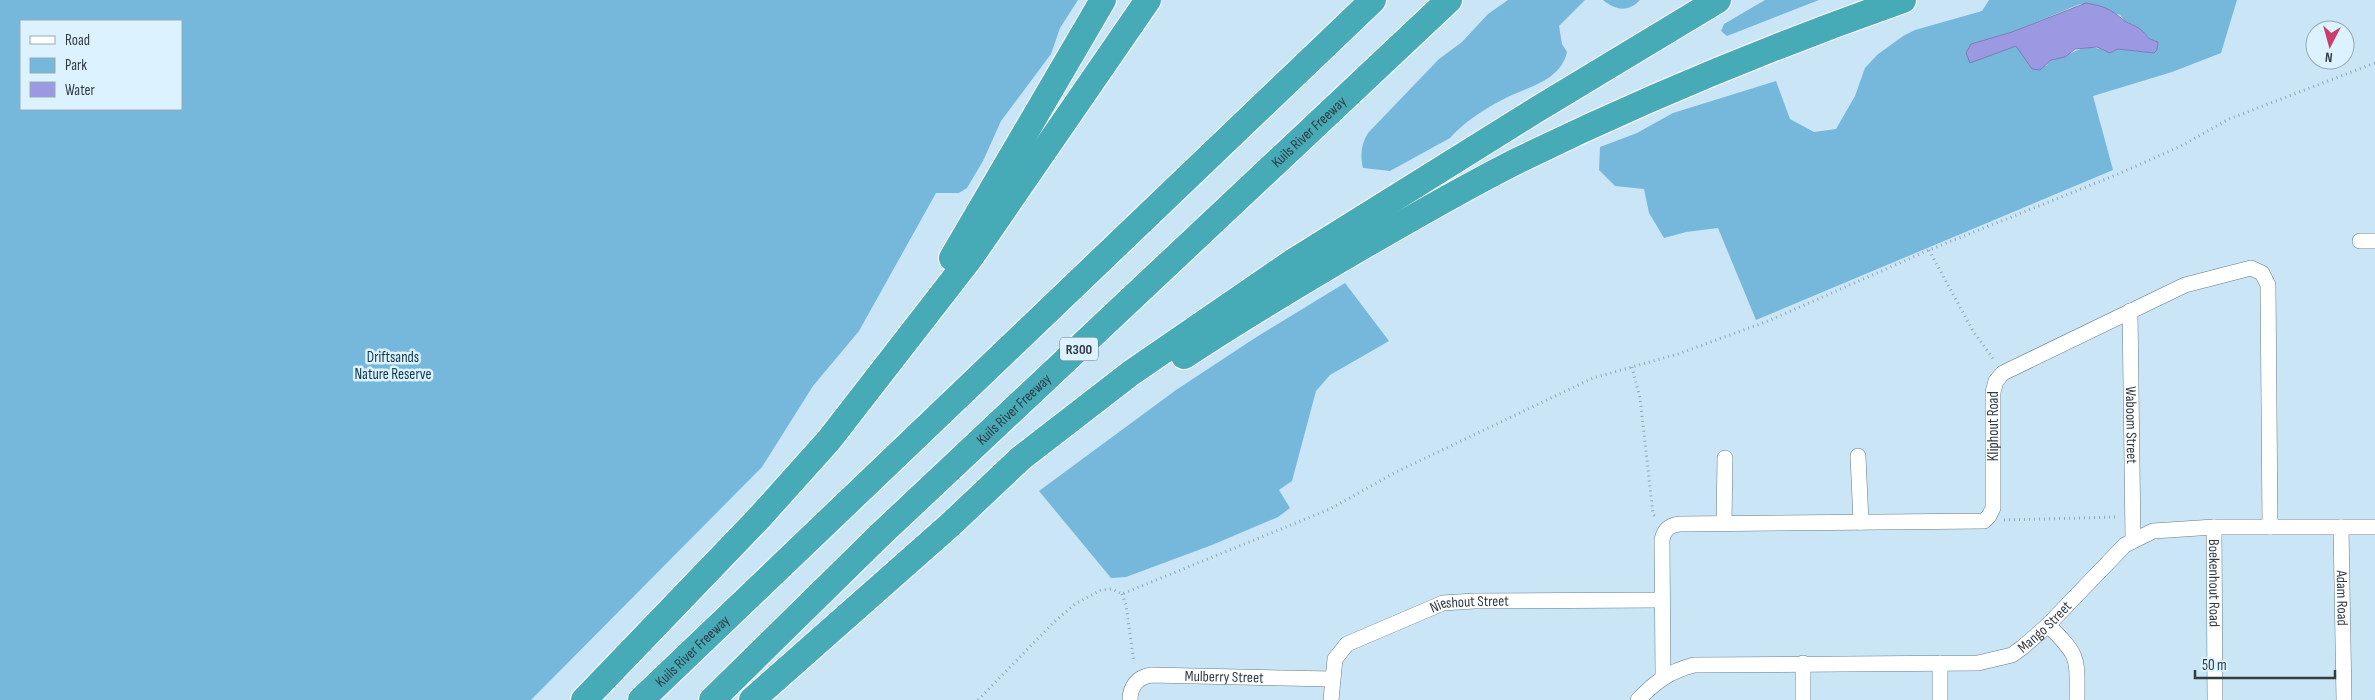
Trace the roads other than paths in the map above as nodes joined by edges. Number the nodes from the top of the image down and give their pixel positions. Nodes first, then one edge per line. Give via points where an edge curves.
1 (1103, 0) edge
2 (1148, 0) edge
3 (1373, 0) edge
4 (1449, 0) edge
5 (1718, 0) edge
6 (1903, 0) edge
7 (2130, 311) junction
8 (901, 346) junction
9 (1858, 456) dead end
10 (1725, 458) dead end
11 (1860, 522) junction
12 (1724, 523) junction
13 (950, 525) junction
14 (2214, 526) junction
15 (2270, 526) junction
16 (2341, 527) junction
17 (2375, 527) edge
18 (2133, 539) junction
19 (1662, 600) junction
20 (2048, 625) junction
21 (1802, 663) junction
22 (1940, 663) junction
23 (1663, 677) junction
24 (1332, 678) junction
25 (584, 700) edge
26 (641, 700) edge
27 (712, 700) edge
28 (752, 700) edge
29 (1130, 700) edge
30 (1331, 700) edge
31 (1638, 700) edge
32 (1803, 700) edge
33 (1940, 700) edge
34 (2077, 700) edge
35 (2215, 700) edge
36 (2344, 700) edge

1 - 8 highway
2 - 8 highway via 972,257
3 - 26 highway, Kuils River Freeway
4 - 27 highway, Kuils River Freeway / R300 via 881,534
5 - 13 highway via 1294,261 1188,333 1067,420
6 - 13 highway via 1728,66 1614,115 1432,206 1282,293 1187,354 1104,410
7 - 11 street, Kliphout Road via 2003,373 1996,382 1993,392 1993,508 1984,520
7 - 15 street, Kliphout Road via 2185,285 2245,269 2257,270 2266,278
7 - 18 street, Waboom Street
8 - 25 highway via 823,447
9 - 11 street
10 - 12 street
11 - 12 street
12 - 19 street via 1674,524 1665,531 1662,540
13 - 28 highway
14 - 15 street, Mango Street
14 - 18 street, Mango Street via 2154,530
14 - 35 street, Boekenhout Road
15 - 16 street, Mango Street
16 - 17 street, Mango Street
16 - 36 street, Adam Road
18 - 20 street, Mango Street
19 - 23 street
19 - 24 street, Nieshout Street via 1443,603 1347,644 1335,659
20 - 22 street, Mango Street via 2012,655 1978,663
20 - 34 street via 2076,657
21 - 22 street, Mango Street
21 - 23 street, Mango Street via 1694,665
21 - 32 street
22 - 33 street
23 - 31 street, Mango Street
24 - 29 street, Mulberry Street via 1151,675 1137,681
24 - 30 street, Nieshout Street

